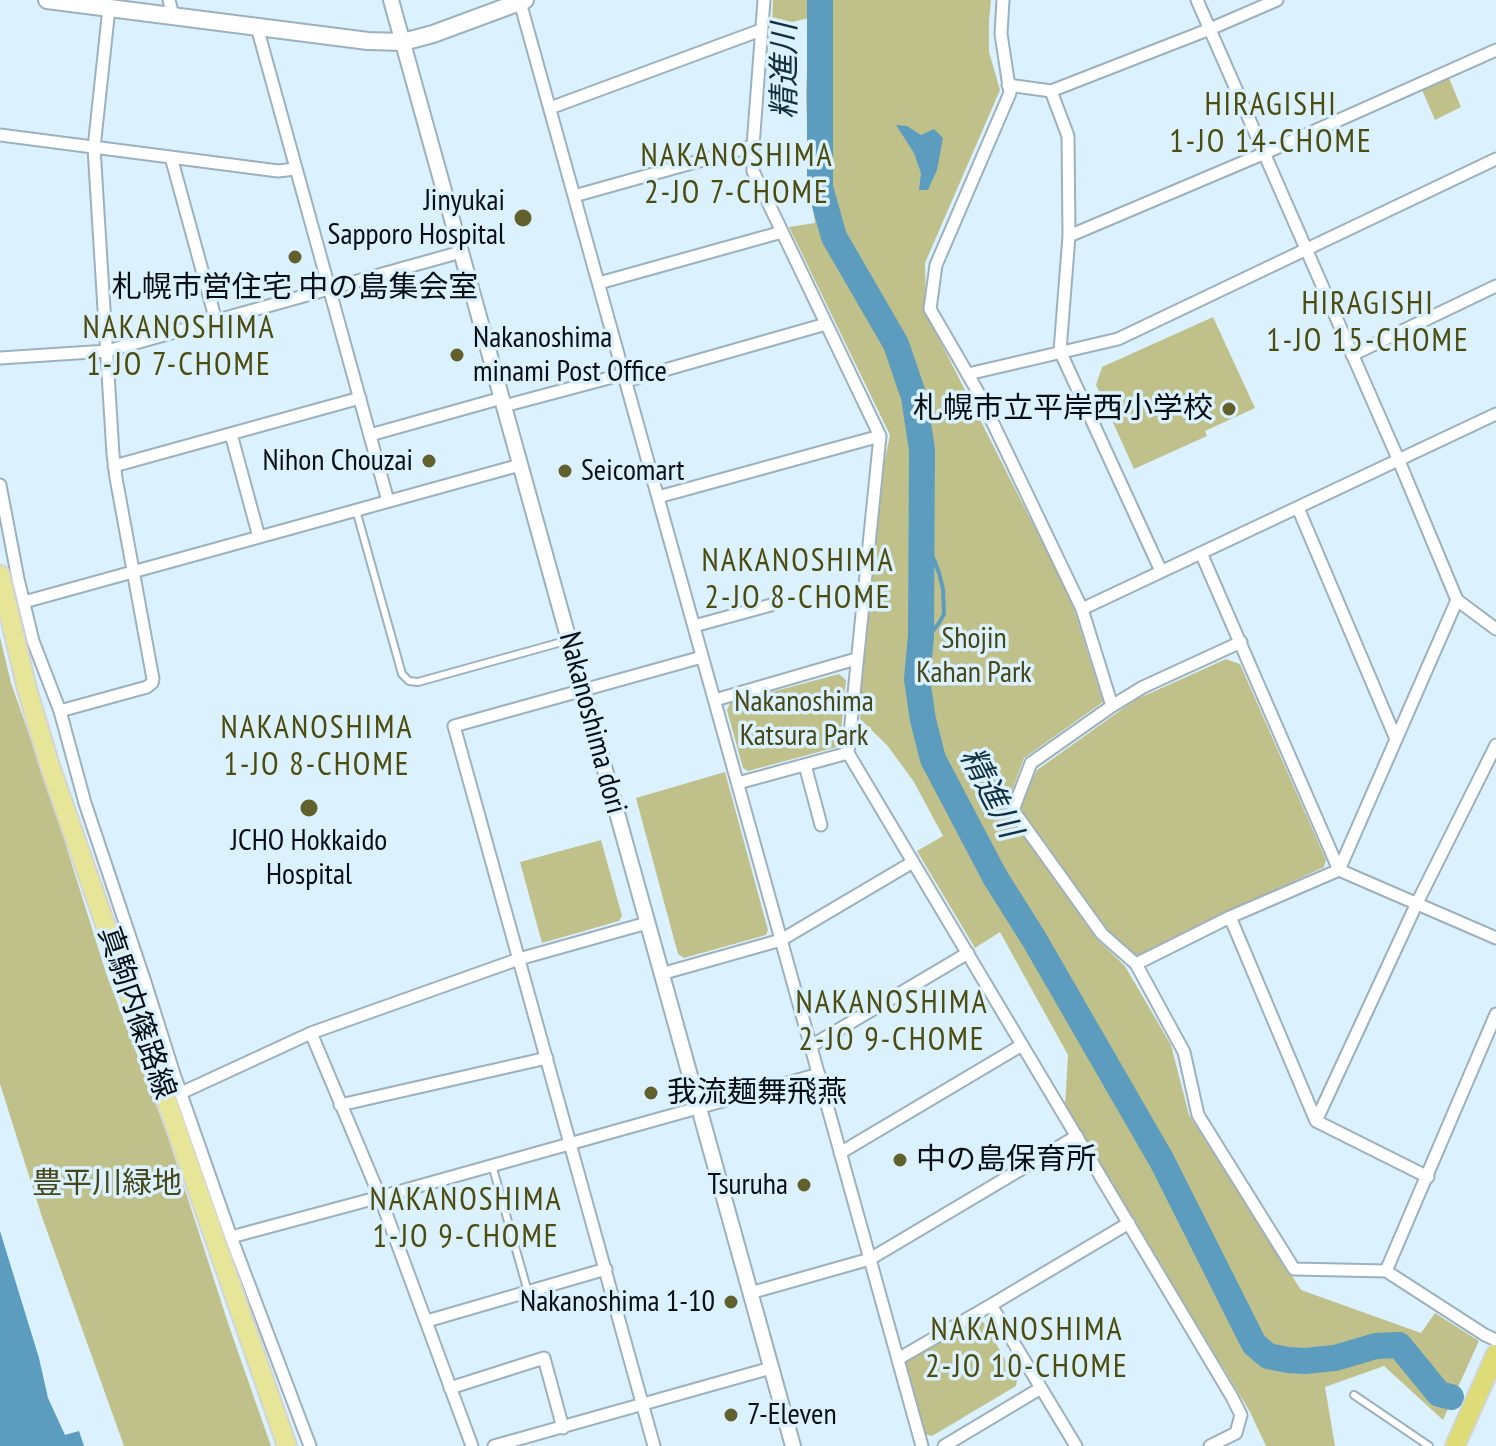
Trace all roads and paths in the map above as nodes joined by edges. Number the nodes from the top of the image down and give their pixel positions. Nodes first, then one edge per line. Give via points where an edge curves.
1 (47, 0) edge
2 (391, 0) edge
3 (764, 0) edge
4 (1003, 0) edge
5 (1197, 0) edge
6 (1277, 0) edge
7 (523, 1) edge
8 (109, 8) junction
9 (171, 8) edge
10 (257, 27) junction
11 (1210, 29) junction
12 (761, 30) junction
13 (403, 42) junction
14 (1496, 50) edge
15 (1008, 85) junction
16 (1051, 91) junction
17 (550, 108) junction
18 (0, 135) edge
19 (753, 146) junction
20 (94, 148) junction
21 (1265, 153) junction
22 (171, 157) junction
23 (1496, 159) edge
24 (295, 169) junction
25 (574, 196) junction
26 (782, 232) junction
27 (1069, 236) junction
28 (1306, 249) junction
29 (461, 252) junction
30 (599, 283) junction
31 (1496, 286) edge
32 (329, 289) junction
33 (216, 321) junction
34 (826, 324) junction
35 (107, 351) junction
36 (1060, 351) junction
37 (1352, 355) junction
38 (0, 358) edge
39 (968, 374) junction
40 (625, 377) junction
41 (360, 398) junction
42 (503, 402) junction
43 (1496, 414) edge
44 (231, 434) junction
45 (370, 435) junction
46 (880, 436) junction
47 (1399, 461) junction
48 (520, 465) junction
49 (114, 466) junction
50 (0, 485) edge
51 (658, 497) junction
52 (388, 501) junction
53 (1298, 508) junction
54 (356, 510) junction
55 (259, 537) junction
56 (1201, 553) junction
57 (1161, 571) junction
58 (133, 572) junction
59 (0, 575) edge
60 (1457, 600) junction
61 (24, 602) junction
62 (771, 605) dead end
63 (1082, 609) junction
64 (694, 626) junction
65 (1496, 629) edge
66 (569, 640) junction
67 (1241, 642) junction
68 (702, 657) junction
69 (856, 659) junction
70 (583, 691) junction
71 (715, 700) junction
72 (1112, 706) junction
73 (60, 711) junction
74 (1396, 739) junction
75 (1496, 745) edge
76 (848, 753) junction
77 (805, 765) junction
78 (738, 783) junction
79 (821, 825) dead end
80 (913, 862) junction
81 (1339, 870) junction
82 (1417, 903) junction
83 (1230, 917) junction
84 (647, 923) junction
85 (1496, 938) edge
86 (781, 940) junction
87 (968, 953) junction
88 (519, 959) junction
89 (1136, 964) junction
90 (661, 974) junction
91 (1496, 1014) edge
92 (311, 1033) junction
93 (1022, 1045) junction
94 (811, 1046) junction
95 (547, 1058) junction
96 (819, 1074) junction
97 (181, 1093) junction
98 (340, 1105) junction
99 (698, 1108) junction
100 (1316, 1121) junction
101 (1077, 1136) junction
102 (570, 1143) junction
103 (840, 1153) junction
104 (492, 1165) junction
105 (1428, 1177) junction
106 (380, 1197) junction
107 (1129, 1223) junction
108 (231, 1237) junction
109 (870, 1259) junction
110 (606, 1269) junction
111 (1386, 1271) junction
112 (528, 1292) junction
113 (750, 1293) junction
114 (991, 1305) junction
115 (427, 1321) junction
116 (1496, 1340) edge
117 (1496, 1354) edge
118 (898, 1359) junction
119 (771, 1368) junction
120 (450, 1388) junction
121 (1041, 1388) junction
122 (1354, 1395) dead end
123 (643, 1405) junction
124 (563, 1428) junction
125 (287, 1446) edge
126 (310, 1446) edge
127 (472, 1446) edge
128 (494, 1446) edge
129 (654, 1446) edge
130 (793, 1446) edge
131 (922, 1446) edge
132 (944, 1446) edge
133 (1076, 1446) edge
134 (1210, 1446) edge
135 (1429, 1446) edge
136 (1455, 1446) edge

1 - 8 main road
2 - 13 street, Nakanoshima dori
3 - 12 street
4 - 15 street
5 - 11 street
6 - 11 street
7 - 13 main road
7 - 17 street
8 - 9 main road
8 - 20 street
9 - 10 main road
10 - 13 main road
10 - 24 street
11 - 16 street
11 - 21 street
12 - 17 street
12 - 19 street
13 - 29 street, Nakanoshima dori
14 - 21 street
15 - 16 street
15 - 39 street via 1010,93 936,265 930,309
16 - 27 street via 1068,136
17 - 25 street
18 - 20 street
19 - 25 street
19 - 26 street via 753,171
20 - 22 street
20 - 35 street
21 - 27 street
21 - 28 street
22 - 24 street
22 - 33 street
23 - 28 street
24 - 32 street
25 - 30 street
26 - 30 street
26 - 34 street
27 - 36 street
28 - 36 street via 1118,339
28 - 37 street
29 - 32 street
29 - 42 street, Nakanoshima dori
30 - 40 street
31 - 37 street
32 - 33 street
32 - 41 street
33 - 35 street
34 - 40 street
34 - 46 street
35 - 38 street
35 - 49 street
36 - 39 street
36 - 57 street
37 - 47 street
39 - 63 street
40 - 42 street
40 - 51 street
41 - 44 street
41 - 45 street
42 - 45 street
42 - 48 street, Nakanoshima dori
43 - 47 street
44 - 49 street
44 - 55 street
45 - 52 street
46 - 51 street
46 - 69 street
47 - 53 street
47 - 60 street
48 - 52 street
48 - 66 street, Nakanoshima dori
49 - 58 street
50 - 61 street
51 - 64 street
52 - 54 street
53 - 56 street
53 - 74 street
54 - 55 street
54 - 66 lane via 402,674 409,681
55 - 58 street
56 - 57 street
56 - 67 street
57 - 63 street
58 - 61 street
58 - 73 street via 152,683
59 - 125 main road, 真駒内篠路線 via 50,766
60 - 65 street
60 - 74 street
61 - 73 street
62 - 64 street
63 - 72 street
64 - 68 street
66 - 70 street, Nakanoshima dori
67 - 72 street
67 - 81 street
68 - 70 street
68 - 71 street
69 - 71 street
69 - 76 street
70 - 84 street, Nakanoshima dori
70 - 88 street via 454,726
71 - 78 street
72 - 89 street via 1031,763 1013,810 1102,934
73 - 97 street
74 - 81 street
75 - 82 street
76 - 77 street
76 - 80 street
77 - 78 street
77 - 79 street
78 - 86 street
80 - 86 street
80 - 87 street
81 - 82 street
81 - 83 street
82 - 85 street
82 - 100 street
83 - 89 street
83 - 100 street
84 - 88 street
84 - 90 street, Nakanoshima dori
86 - 90 street
86 - 94 street
87 - 93 street
87 - 94 street
88 - 92 street
88 - 95 street
89 - 111 street via 1184,1052 1198,1115 1294,1269
90 - 99 street, Nakanoshima dori
91 - 105 street
92 - 97 street
92 - 98 street
93 - 101 street
93 - 103 street
94 - 96 street
95 - 98 street
95 - 102 street
96 - 99 street
96 - 103 street
97 - 108 street
98 - 106 street
99 - 102 street
99 - 113 street, Nakanoshima dori
100 - 105 street
101 - 107 street
101 - 109 street
102 - 104 street
102 - 110 street
103 - 109 street
104 - 106 street
104 - 112 lane
105 - 111 street
106 - 108 street
106 - 115 street
107 - 114 street
107 - 134 street via 1241,1415 1236,1433
108 - 126 street
109 - 113 street
109 - 118 street
110 - 112 street
110 - 123 street
111 - 116 street
112 - 115 street
113 - 119 street, Nakanoshima dori
114 - 118 street
114 - 121 street
115 - 120 street
117 - 136 highway
118 - 131 street
119 - 123 street
119 - 130 street, Nakanoshima dori
120 - 124 street via 544,1358
120 - 127 street
121 - 132 street
121 - 133 street
122 - 135 lane
123 - 124 street
123 - 129 street
124 - 128 street

